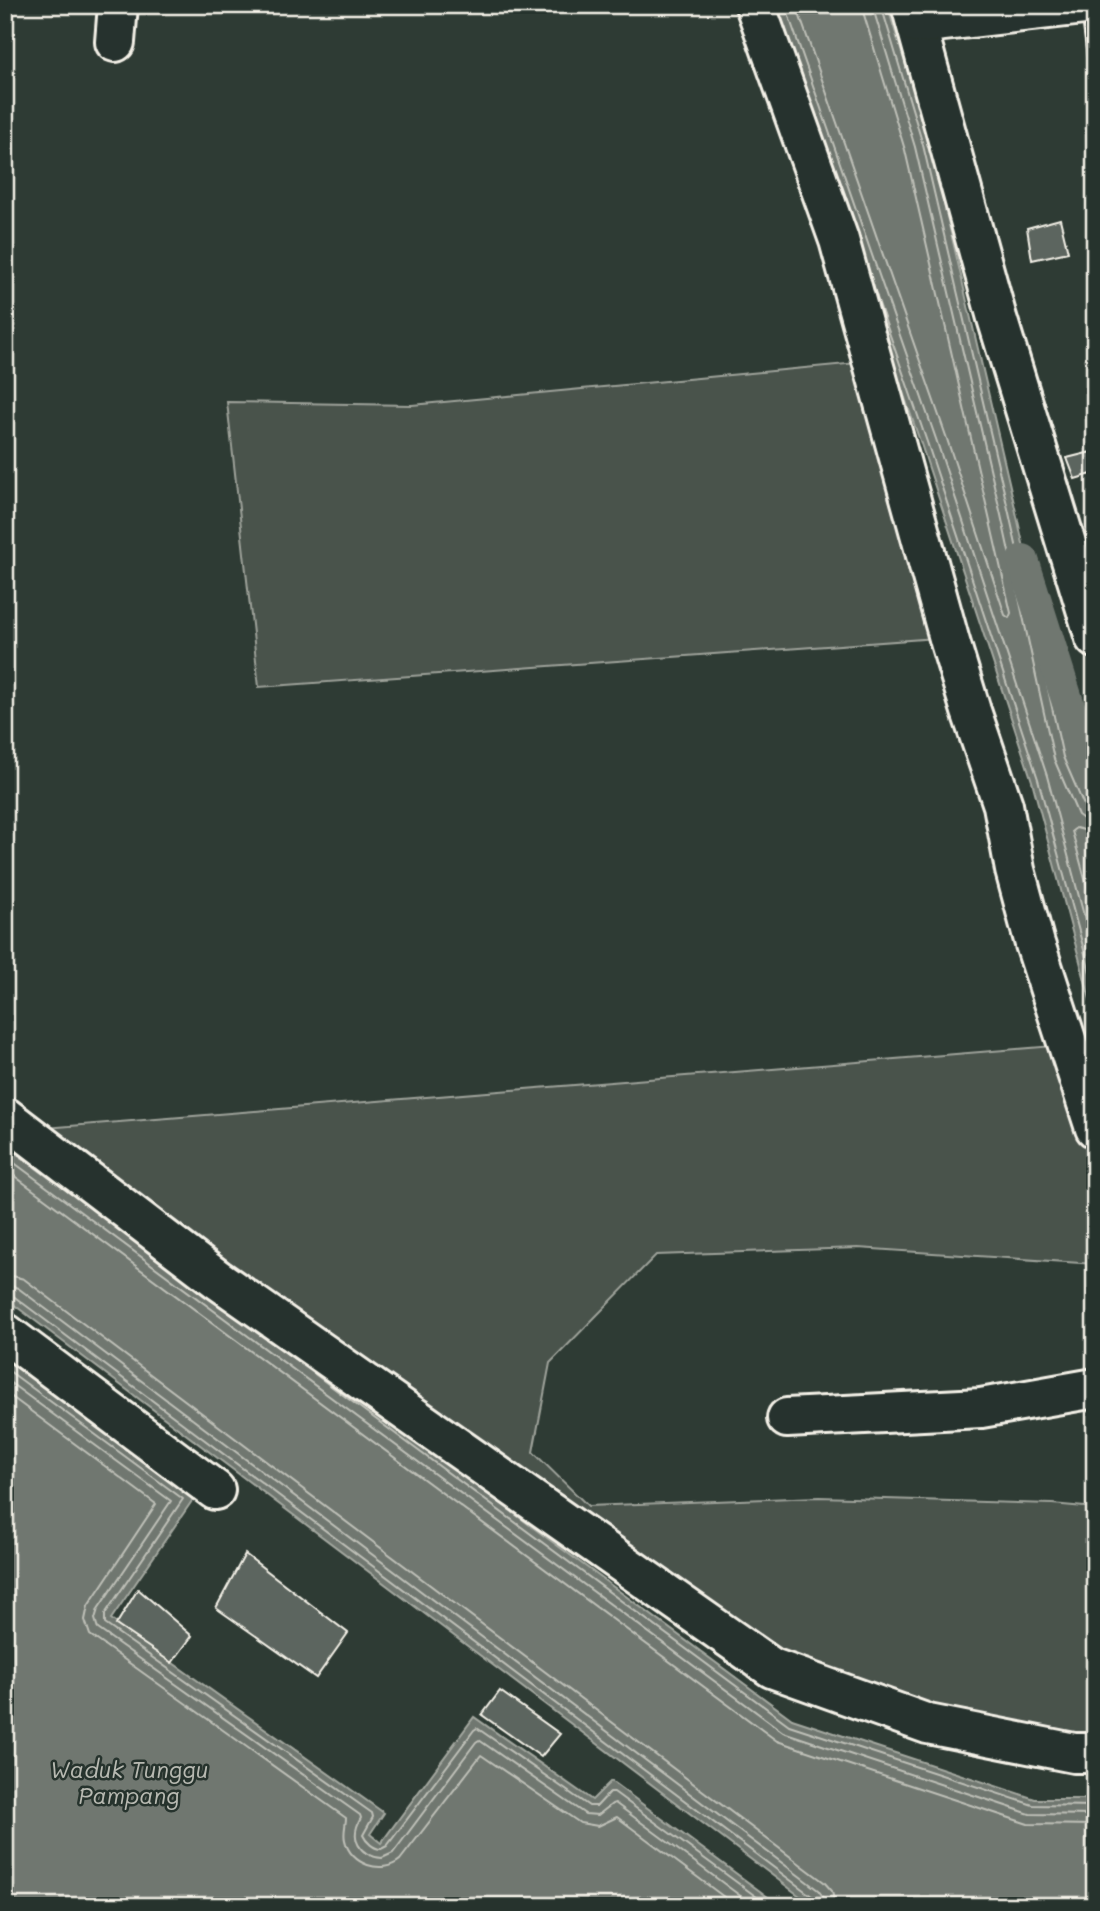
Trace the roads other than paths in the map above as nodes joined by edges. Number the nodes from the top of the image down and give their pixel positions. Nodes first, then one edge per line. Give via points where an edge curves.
1 (755, 5) edge
2 (1084, 5) edge
3 (914, 15) edge
4 (1095, 638) edge
5 (5, 1118) edge
6 (1095, 1128) edge
7 (5, 1333) edge
8 (1095, 1388) edge
9 (788, 1418) dead end
10 (215, 1490) dead end
11 (1095, 1753) edge

1 - 6 street via 839,240 950,642 1003,805 1035,944
2 - 3 street
3 - 4 street via 998,318
5 - 11 street via 217,1279 772,1668 928,1724 1074,1753
7 - 10 street
8 - 9 street via 981,1408

